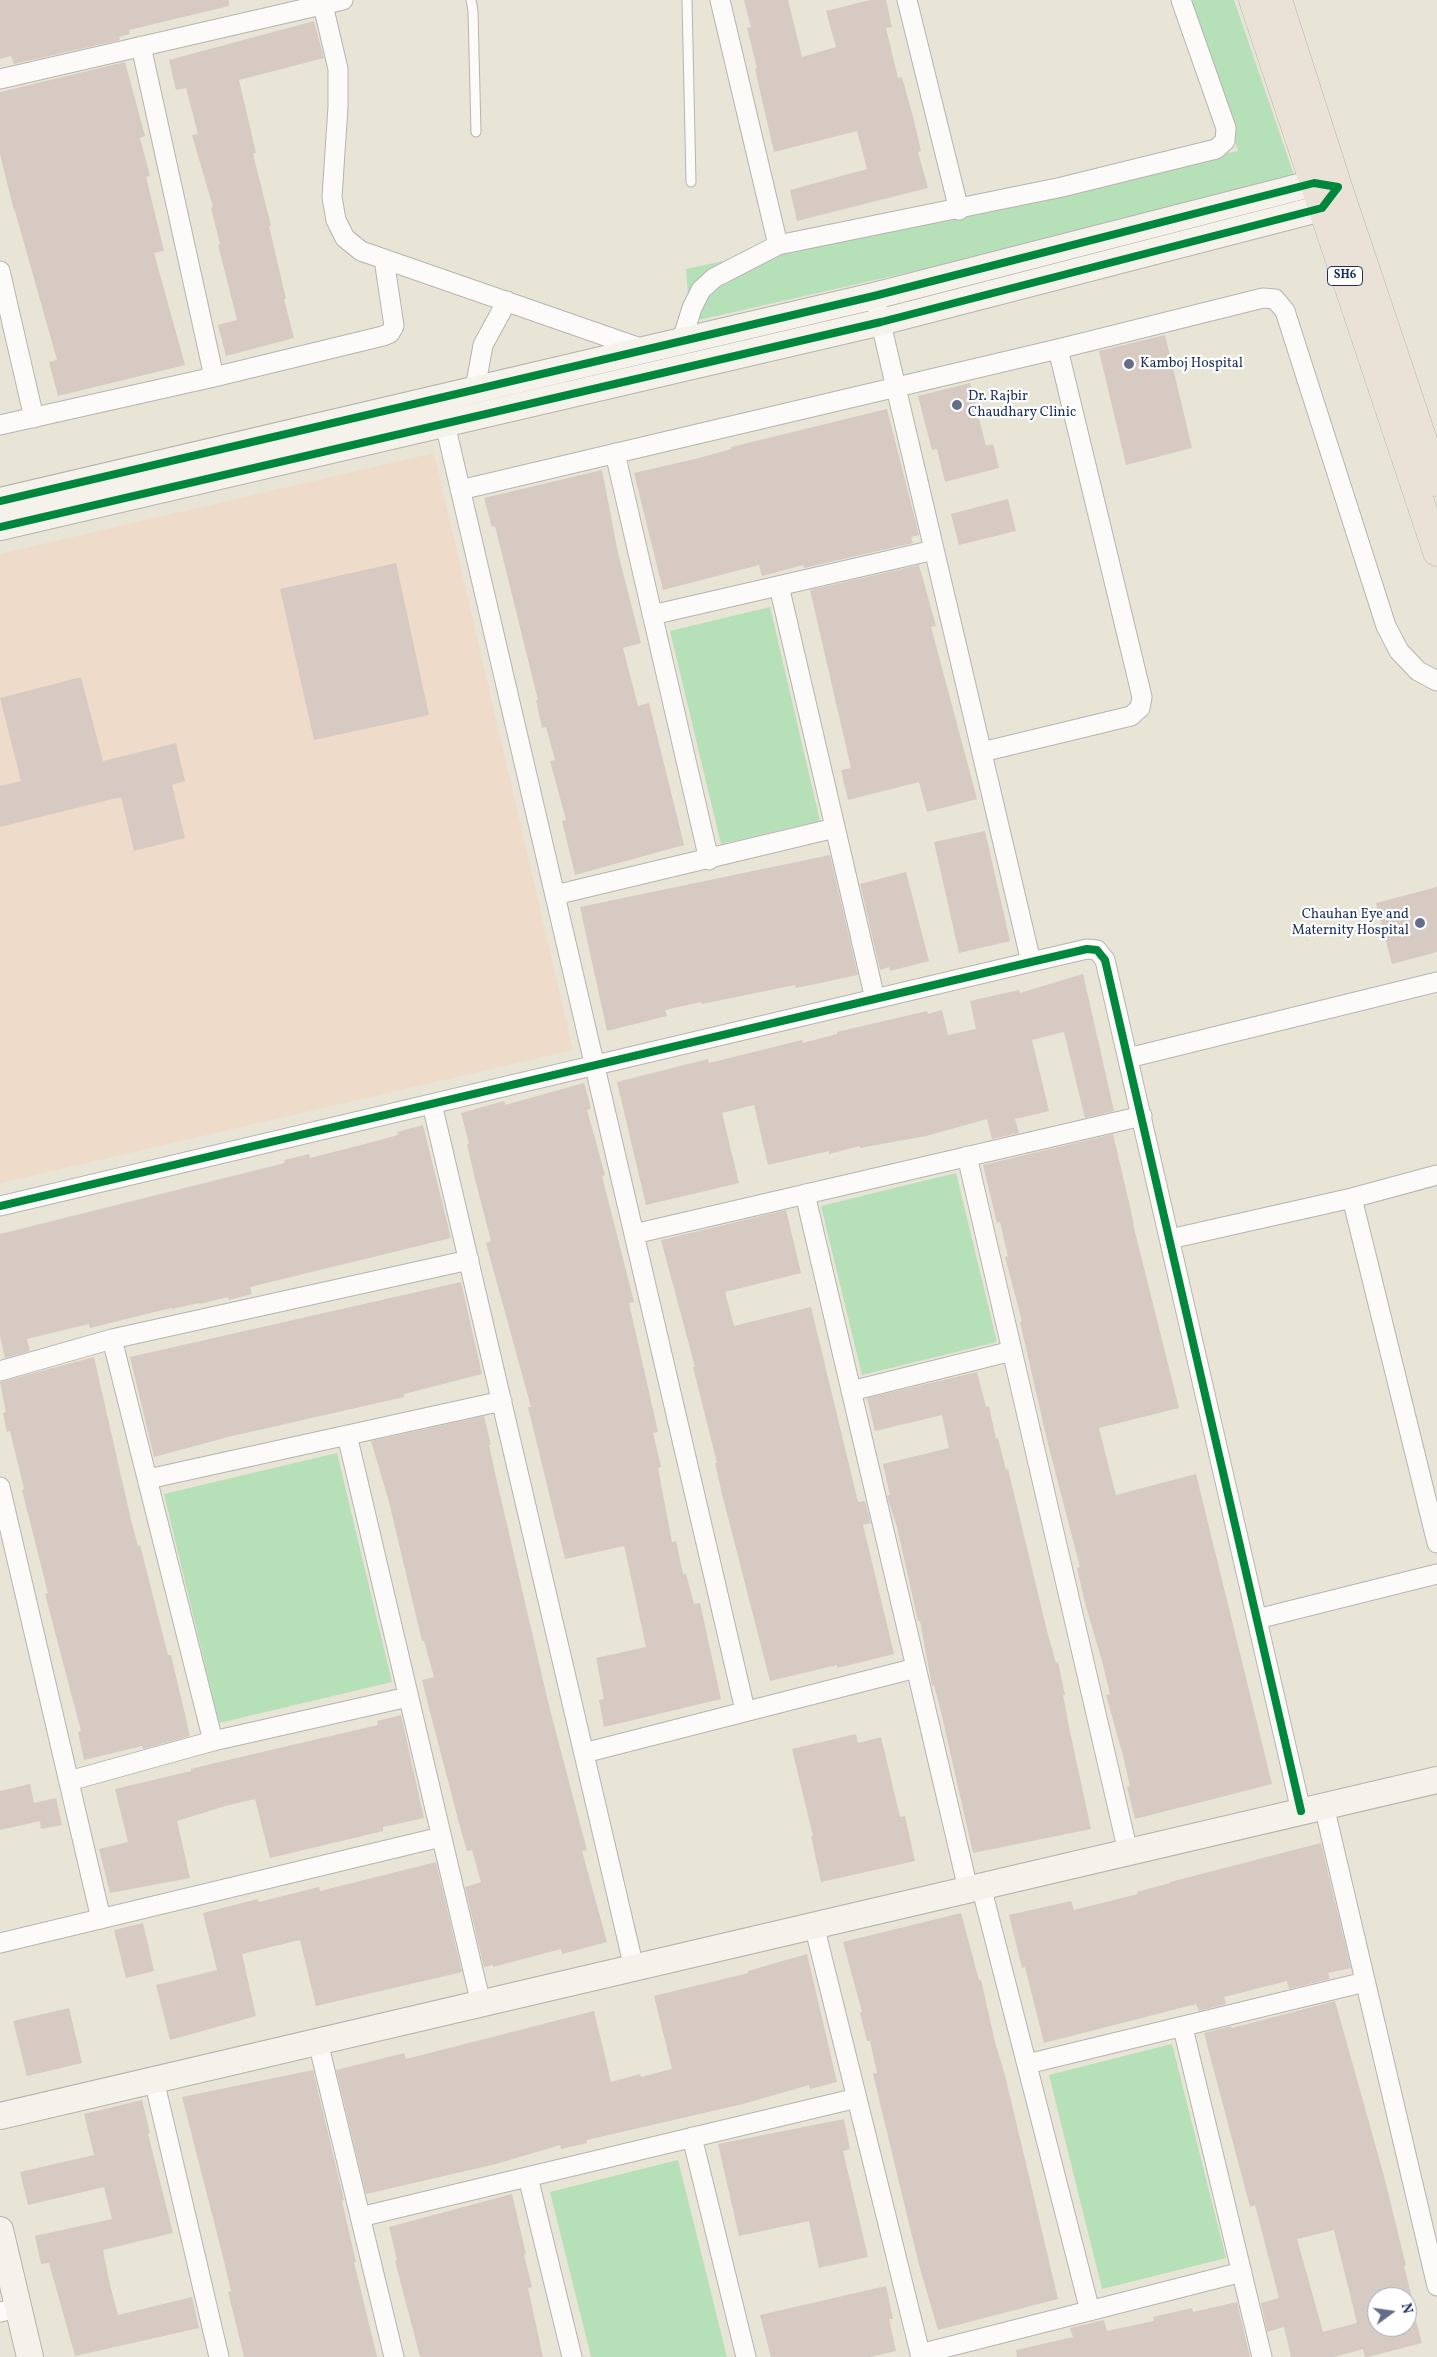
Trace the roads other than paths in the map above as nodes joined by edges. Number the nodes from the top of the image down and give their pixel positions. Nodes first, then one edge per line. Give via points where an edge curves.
1 (343, 0) edge
2 (471, 0) edge
3 (687, 0) edge
4 (720, 0) edge
5 (907, 0) edge
6 (1181, 0) edge
7 (1253, 0) edge
8 (1278, 0) edge
9 (323, 5) junction
10 (141, 46) junction
11 (0, 79) edge
12 (476, 132) dead end
13 (691, 182) dead end
14 (1325, 192) junction
15 (959, 210) junction
16 (778, 245) junction
17 (384, 259) junction
18 (0, 272) edge
19 (874, 296) junction
20 (507, 301) junction
21 (880, 322) junction
22 (682, 340) junction
23 (643, 349) junction
24 (1058, 349) junction
25 (214, 377) junction
26 (896, 387) junction
27 (475, 389) junction
28 (439, 396) junction
29 (34, 418) junction
30 (445, 423) junction
31 (0, 425) edge
32 (615, 453) junction
33 (1437, 482) edge
34 (460, 490) junction
35 (0, 501) edge
36 (0, 527) edge
37 (934, 550) junction
38 (1437, 552) edge
39 (779, 586) junction
40 (652, 615) junction
41 (1437, 681) edge
42 (982, 752) junction
43 (836, 828) junction
44 (709, 860) junction
45 (555, 896) junction
46 (1031, 962) junction
47 (1437, 982) edge
48 (875, 999) junction
49 (1128, 1058) junction
50 (594, 1065) junction
51 (432, 1104) junction
52 (1142, 1116) junction
53 (967, 1156) junction
54 (1437, 1175) edge
55 (805, 1194) junction
56 (1352, 1198) junction
57 (0, 1206) edge
58 (634, 1234) junction
59 (1170, 1239) junction
60 (469, 1260) junction
61 (112, 1339) junction
62 (1012, 1351) junction
63 (0, 1371) edge
64 (851, 1391) junction
65 (502, 1401) junction
66 (347, 1435) junction
67 (148, 1479) junction
68 (0, 1487) edge
69 (1437, 1543) edge
70 (1437, 1574) edge
71 (1257, 1619) junction
72 (916, 1668) junction
73 (408, 1697) junction
74 (745, 1710) junction
75 (213, 1741) junction
76 (584, 1752) junction
77 (1437, 1780) edge
78 (69, 1781) junction
79 (1312, 1809) junction
80 (441, 1837) junction
81 (1128, 1852) junction
82 (975, 1888) junction
83 (101, 1919) junction
84 (814, 1925) junction
85 (0, 1943) edge
86 (634, 1968) junction
87 (1365, 1982) junction
88 (481, 2004) junction
89 (1183, 2028) junction
90 (318, 2042) junction
91 (1027, 2064) junction
92 (154, 2080) junction
93 (857, 2098) junction
94 (0, 2116) edge
95 (692, 2137) junction
96 (528, 2177) junction
97 (360, 2216) junction
98 (1430, 2229) edge
99 (0, 2230) edge
100 (1242, 2272) junction
101 (1437, 2286) edge
102 (9, 2310) edge
103 (1090, 2311) junction
104 (920, 2356) edge
105 (30, 2357) edge
106 (218, 2357) edge
107 (394, 2357) edge
108 (572, 2357) edge
109 (746, 2357) edge
110 (1262, 2357) edge

1 - 9 street
2 - 12 lane via 474,11
3 - 13 lane
4 - 16 street
5 - 15 street
6 - 15 street via 1226,128 1225,141 1216,149
7 - 14 main road, SH6
8 - 14 main road, SH6
9 - 10 street
9 - 17 street via 338,69 332,197 336,220 345,238 355,247
10 - 11 street
10 - 25 street
14 - 19 street
14 - 21 street
14 - 33 main road, SH6
14 - 38 main road, SH6
15 - 16 street
16 - 22 street via 714,278 701,290
17 - 20 street
17 - 25 street via 394,316 390,333
18 - 29 street
19 - 21 street
19 - 22 street
20 - 23 street
20 - 27 street via 483,345
21 - 26 street
21 - 30 street
22 - 23 street
23 - 27 street
24 - 26 street
24 - 41 street via 1263,298 1275,299 1285,311 1386,626 1399,651 1418,671
24 - 42 street via 1142,697 1140,708 1131,716
25 - 29 street
26 - 32 street
26 - 37 street
27 - 28 street
28 - 30 street
28 - 35 street
29 - 31 street
30 - 34 street
30 - 36 street
32 - 34 street
32 - 40 street
34 - 45 street
37 - 39 street
37 - 42 street
39 - 40 street
39 - 43 street
40 - 44 street
42 - 46 street
43 - 44 street
43 - 48 street
44 - 45 street
45 - 50 street
46 - 48 street
46 - 49 street via 1088,949 1097,950 1105,960
47 - 49 street
48 - 50 street
49 - 52 street
50 - 51 street
50 - 58 street
51 - 57 street
51 - 60 street
52 - 53 street
52 - 59 street
53 - 55 street
53 - 62 street
54 - 56 street
55 - 58 street
55 - 64 street
56 - 59 street
56 - 69 street
58 - 74 street
59 - 71 street
60 - 61 street
60 - 65 street
61 - 63 street
61 - 67 street
62 - 64 street
62 - 81 street
64 - 72 street
65 - 66 street
65 - 76 street
66 - 67 street
66 - 73 street
67 - 75 street
68 - 78 street
70 - 71 street
71 - 79 street
72 - 74 street
72 - 82 street
73 - 75 street
73 - 80 street
74 - 76 street
75 - 78 street
76 - 86 street
77 - 79 street
78 - 83 street
79 - 81 street
79 - 87 street
80 - 83 street
80 - 88 street
81 - 82 street
82 - 84 street
82 - 91 street
83 - 85 street
84 - 86 street
84 - 93 street
86 - 88 street
87 - 89 street
87 - 98 street
88 - 90 street
89 - 91 street
89 - 100 street
90 - 92 street
90 - 97 street
91 - 103 street
92 - 94 street
92 - 106 street
93 - 95 street
93 - 104 street
95 - 96 street
95 - 109 street
96 - 97 street
96 - 108 street
97 - 107 street
98 - 101 street
99 - 102 street
100 - 103 street
100 - 110 street
102 - 105 street
103 - 104 street

